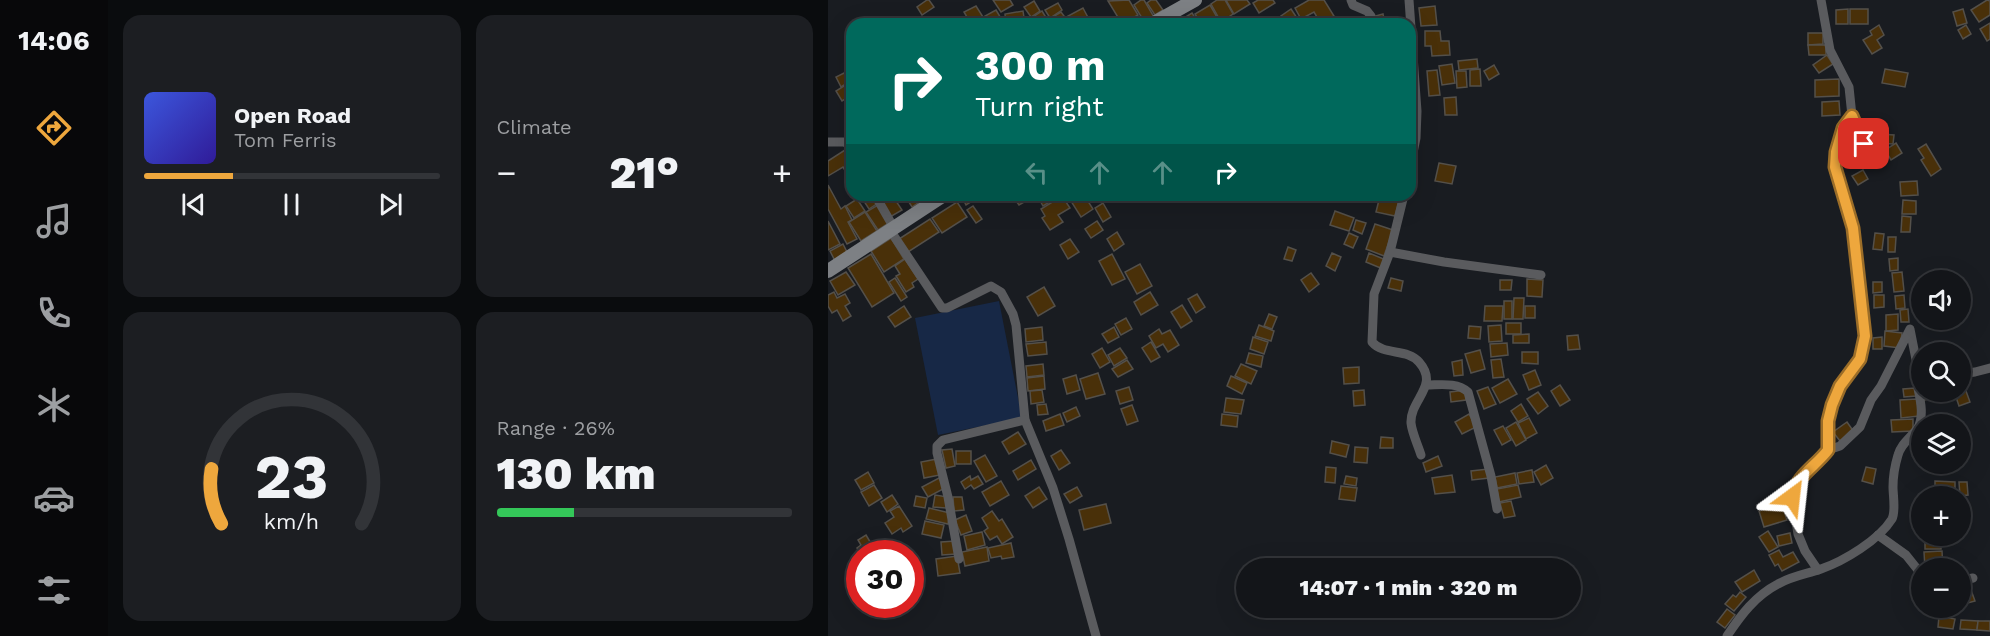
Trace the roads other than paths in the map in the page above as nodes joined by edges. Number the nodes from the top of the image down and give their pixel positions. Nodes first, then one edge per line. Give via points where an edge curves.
1 (1195, 0) edge
2 (1351, 0) edge
3 (1409, 0) edge
4 (1821, 0) edge
5 (1371, 16) dead end
6 (1163, 18) edge
7 (1410, 18) edge
8 (1416, 97) edge
9 (1852, 116) junction
10 (1416, 138) edge
11 (828, 142) edge
12 (846, 143) edge
13 (1870, 160) dead end
14 (878, 201) edge
15 (935, 201) edge
16 (1403, 201) edge
17 (892, 229) junction
18 (1390, 252) junction
19 (829, 269) edge
20 (1541, 275) dead end
21 (1913, 342) edge
22 (1990, 368) edge
23 (1971, 373) edge
24 (1427, 385) junction
25 (1919, 402) edge
26 (1025, 420) junction
27 (1828, 450) junction
28 (1421, 455) dead end
29 (1497, 509) dead end
30 (1878, 535) junction
31 (959, 559) dead end
32 (1911, 561) edge
33 (1818, 570) junction
34 (1096, 636) edge
35 (1727, 636) edge

1 - 6 main road
2 - 5 street
3 - 7 street
4 - 9 street via 1830,50 1850,87
8 - 10 street
9 - 13 street
9 - 27 street via 1843,128 1835,167 1853,228 1865,336 1860,359 1840,386 1832,405
11 - 12 street
14 - 17 street
15 - 17 main road
16 - 18 street
17 - 19 main road
17 - 26 street via 942,308 991,286 1001,292 1016,326
18 - 20 street
18 - 24 street via 1374,294 1372,342 1416,358
21 - 27 street via 1910,329 1860,428 1840,446
22 - 23 street
24 - 28 street via 1411,423
24 - 29 street via 1454,386 1468,392
25 - 30 street via 1918,427 1898,455 1893,517
26 - 31 street via 943,440 937,446
26 - 34 street via 1053,488
27 - 33 street via 1803,475 1792,497 1798,534
30 - 32 street
30 - 33 street via 1841,562
33 - 35 street via 1777,584 1754,600

